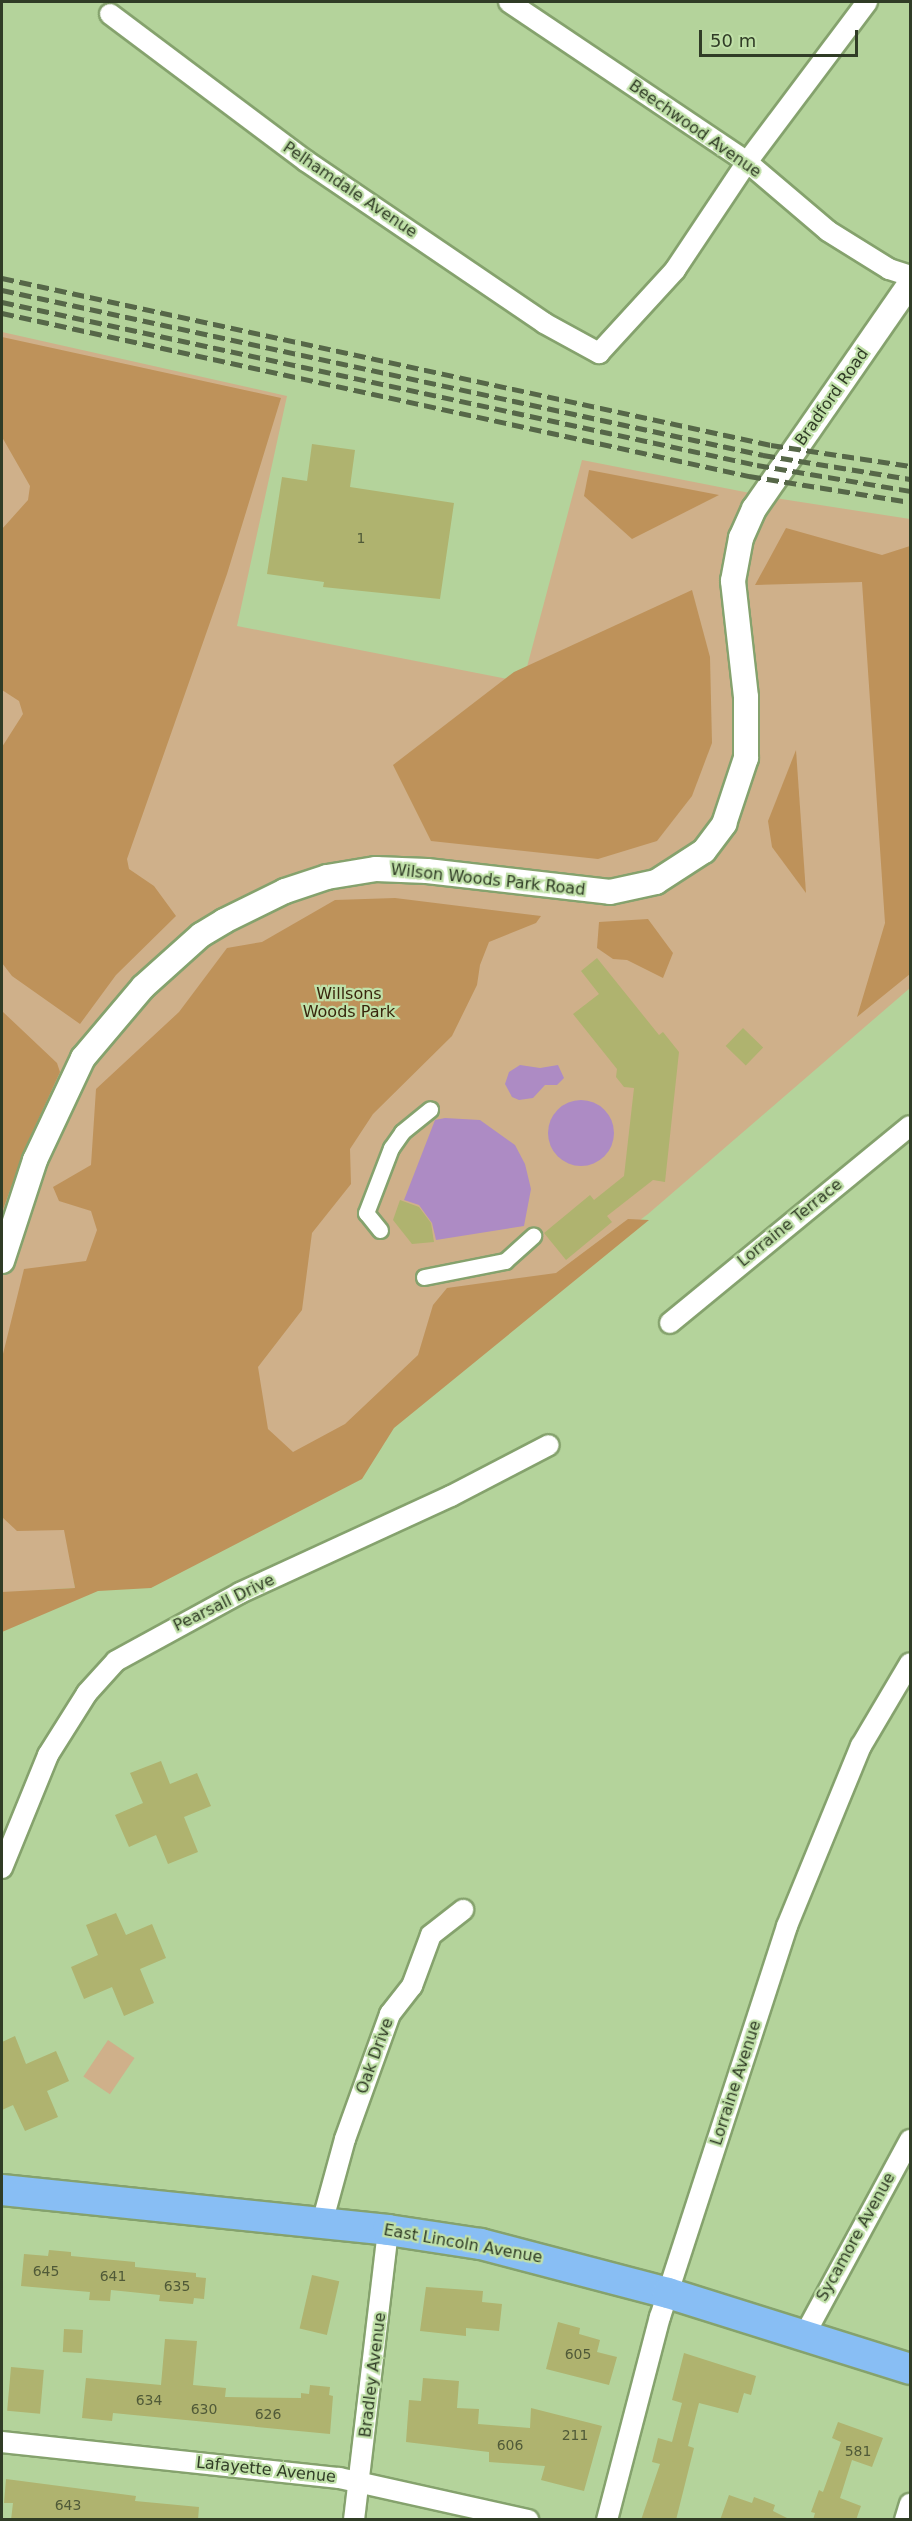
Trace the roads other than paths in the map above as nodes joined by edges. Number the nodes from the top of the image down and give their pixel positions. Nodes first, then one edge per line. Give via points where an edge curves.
1 (509, 2) edge
2 (867, 2) edge
3 (110, 14) dead end
4 (747, 162) junction
5 (910, 276) edge
6 (910, 284) edge
7 (754, 509) joint
8 (430, 1109) dead end
9 (910, 1126) edge
10 (380, 1230) dead end
11 (533, 1236) dead end
12 (2, 1262) edge
13 (424, 1277) dead end
14 (670, 1323) dead end
15 (549, 1445) dead end
16 (909, 1668) edge
17 (2, 1868) edge
18 (463, 1910) dead end
19 (910, 2140) edge
20 (2, 2190) edge
21 (322, 2223) junction
22 (388, 2230) junction
23 (668, 2293) junction
24 (804, 2336) junction
25 (910, 2369) edge
26 (2, 2442) edge
27 (361, 2482) junction
28 (910, 2504) edge
29 (354, 2520) edge
30 (528, 2520) edge
31 (607, 2520) edge
32 (905, 2520) edge

1 - 4 street, Beechwood Avenue
2 - 4 street
3 - 4 street, Pelhamdale Avenue via 306,161 544,323 599,354 675,270
4 - 5 street, Beechwood Avenue via 828,231 889,269
6 - 7 street, Bradford Road
7 - 12 street, Wilson Woods Park Road via 741,538 733,581 748,726 746,758 724,824 704,851 656,882 610,892 417,870 376,869 327,877 285,891 224,921 201,935 143,987 83,1058 35,1160
8 - 10 street via 402,1131 392,1148 366,1213
9 - 14 street, Lorraine Terrace
11 - 13 street via 504,1261
15 - 17 street, Pearsall Drive via 451,1497 240,1593 116,1661 87,1693 48,1755
16 - 23 street, Lorraine Avenue via 861,1746 787,1926
18 - 21 street, Oak Drive via 431,1935 412,1986 390,2014 345,2139
19 - 24 street, Sycamore Avenue
20 - 21 main road, East Lincoln Avenue
21 - 22 main road, East Lincoln Avenue
22 - 23 main road, East Lincoln Avenue via 541,2257
22 - 27 street, Bradley Avenue
23 - 24 main road, East Lincoln Avenue
23 - 31 street, Lorraine Avenue
24 - 25 main road, East Lincoln Avenue
26 - 27 street, Lafayette Avenue
27 - 29 street, Bradley Avenue
27 - 30 street, Lafayette Avenue
28 - 32 street

